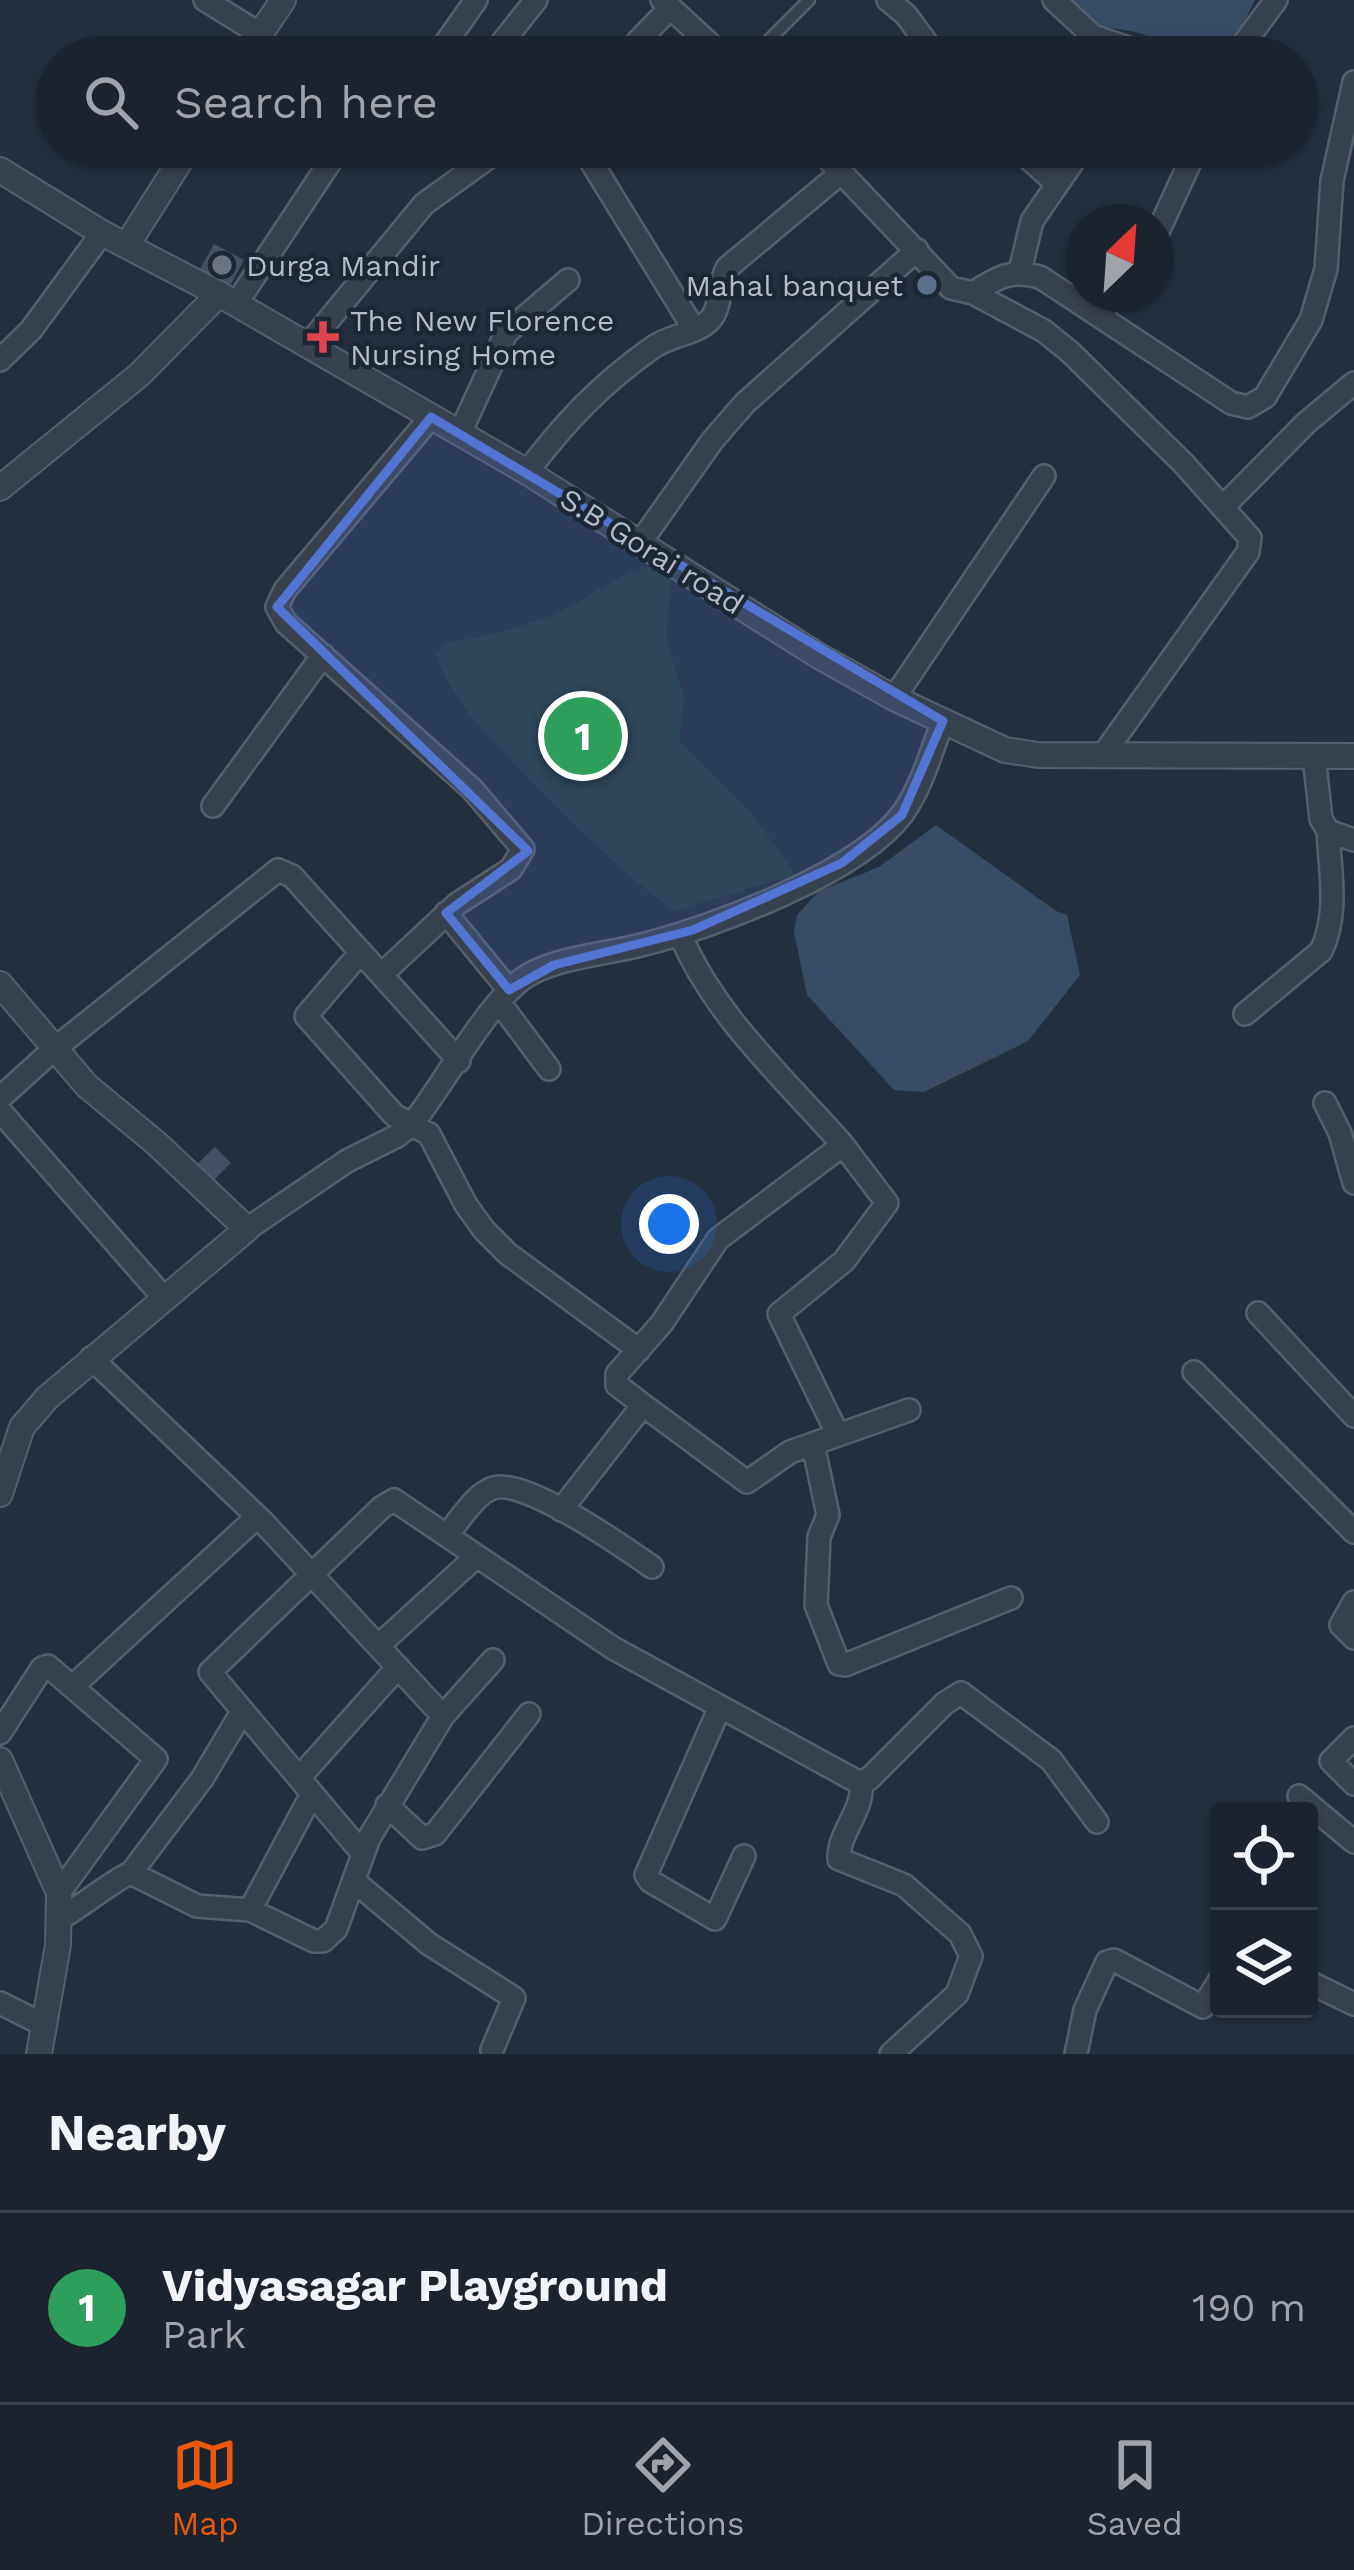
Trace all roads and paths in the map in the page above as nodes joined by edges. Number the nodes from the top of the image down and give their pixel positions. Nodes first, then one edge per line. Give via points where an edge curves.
1 (205, 0) edge
2 (283, 0) edge
3 (476, 0) edge
4 (536, 0) edge
5 (809, 0) edge
6 (888, 0) edge
7 (1054, 0) edge
8 (1276, 0) edge
9 (666, 4) edge
10 (260, 34) joint
11 (451, 36) edge
12 (507, 36) edge
13 (640, 36) edge
14 (701, 36) edge
15 (773, 36) edge
16 (922, 36) edge
17 (1093, 36) edge
18 (1249, 36) edge
19 (1354, 82) edge
20 (176, 168) edge
21 (325, 168) edge
22 (474, 168) edge
23 (594, 168) edge
24 (838, 168) edge
25 (1039, 168) edge
26 (1068, 168) edge
27 (1187, 168) edge
28 (842, 172) junction
29 (3, 178) edge
30 (1057, 184) junction
31 (1171, 204) edge
32 (101, 233) junction
33 (127, 245) junction
34 (917, 250) junction
35 (1020, 271) junction
36 (568, 280) dead end
37 (973, 293) junction
38 (228, 299) junction
39 (1103, 312) edge
40 (1100, 316) junction
41 (694, 329) junction
42 (308, 345) junction
43 (0, 360) edge
44 (1354, 383) edge
45 (431, 417) junction
46 (460, 433) junction
47 (527, 472) junction
48 (1045, 476) dead end
49 (0, 488) edge
50 (1222, 507) junction
51 (640, 543) junction
52 (323, 656) junction
53 (894, 698) junction
54 (943, 721) junction
55 (1102, 755) junction
56 (1314, 756) junction
57 (1354, 756) edge
58 (214, 806) dead end
59 (1328, 831) junction
60 (1354, 840) edge
61 (446, 913) junction
62 (680, 934) junction
63 (361, 952) junction
64 (381, 975) junction
65 (0, 984) edge
66 (504, 996) junction
67 (1245, 1014) dead end
68 (53, 1050) junction
69 (459, 1061) junction
70 (549, 1069) dead end
71 (0, 1098) edge
72 (1325, 1103) dead end
73 (0, 1111) edge
74 (412, 1124) junction
75 (843, 1145) junction
76 (1354, 1183) edge
77 (247, 1228) junction
78 (164, 1298) junction
79 (1258, 1313) dead end
80 (639, 1350) junction
81 (91, 1358) junction
82 (1194, 1372) dead end
83 (643, 1405) junction
84 (909, 1410) dead end
85 (1354, 1416) edge
86 (838, 1435) junction
87 (812, 1444) junction
88 (2, 1478) edge
89 (561, 1510) junction
90 (257, 1516) junction
91 (1354, 1532) edge
92 (447, 1535) junction
93 (477, 1556) junction
94 (652, 1567) dead end
95 (311, 1574) junction
96 (1011, 1598) dead end
97 (1354, 1602) edge
98 (1354, 1638) edge
99 (378, 1646) junction
100 (493, 1660) dead end
101 (398, 1667) junction
102 (73, 1685) junction
103 (720, 1707) junction
104 (242, 1712) junction
105 (529, 1714) dead end
106 (443, 1716) junction
107 (0, 1733) edge
108 (1354, 1738) edge
109 (0, 1760) edge
110 (861, 1782) junction
111 (1354, 1784) edge
112 (306, 1786) junction
113 (1299, 1796) dead end
114 (387, 1804) junction
115 (1097, 1822) dead end
116 (1354, 1842) edge
117 (363, 1854) junction
118 (744, 1856) dead end
119 (131, 1873) junction
120 (354, 1881) junction
121 (60, 1906) junction
122 (250, 1910) junction
123 (1318, 1986) edge
124 (1210, 1996) edge
125 (0, 2003) edge
126 (1354, 2004) edge
127 (44, 2025) junction
128 (492, 2050) dead end
129 (39, 2054) edge
130 (891, 2054) edge
131 (1076, 2054) edge

1 - 10 street
2 - 10 street
3 - 11 street
4 - 12 street
5 - 15 lane
6 - 16 street
7 - 17 street
8 - 18 street
9 - 13 street
9 - 14 street
19 - 40 street via 1321,286 1311,320 1265,397 1247,407 1231,403
20 - 33 street
21 - 38 street
22 - 42 street via 424,204
23 - 41 street
24 - 28 street
25 - 30 street
26 - 30 street
27 - 31 street
28 - 34 street
28 - 41 street via 728,268 717,310
29 - 32 street, S.B Gorai road
30 - 35 street via 1032,221
32 - 33 street, S.B Gorai road
32 - 43 street
33 - 38 street, S.B Gorai road
34 - 37 street via 951,288
34 - 51 street via 745,403
35 - 37 street
35 - 40 street
36 - 46 street via 506,333
37 - 50 street via 1070,352
38 - 42 street, S.B Gorai road
38 - 49 street
39 - 40 street
41 - 47 street via 654,346 582,403
42 - 45 street, S.B Gorai road
44 - 50 street
45 - 46 street, S.B Gorai road
45 - 52 street via 279,598 280,616
46 - 47 street, S.B Gorai road
47 - 51 street, S.B Gorai road
48 - 53 street
50 - 55 street via 1250,538 1248,552
51 - 53 street, S.B Gorai road
52 - 58 street
52 - 61 street via 519,841 522,856 511,869
53 - 54 street, S.B Gorai road
54 - 55 street, S.B Gorai road via 1005,750
54 - 62 street via 917,790 884,834 825,872
55 - 56 street, S.B Gorai road
56 - 57 street, S.B Gorai road
56 - 59 street
59 - 60 street
59 - 67 street via 1327,940
61 - 64 street
61 - 66 street
62 - 66 street via 534,972
62 - 75 street via 722,1008
63 - 64 street
63 - 68 street via 292,876 273,872
63 - 74 street via 306,1016 394,1115
64 - 69 street
65 - 68 street
66 - 69 street
66 - 70 street
68 - 71 street
68 - 77 street
69 - 74 street
72 - 76 street
73 - 78 street
74 - 77 street
74 - 80 street via 429,1134 466,1205 508,1254
75 - 80 street via 718,1240
75 - 86 street via 887,1203 844,1262 779,1314
77 - 78 street
78 - 81 street
79 - 85 street
80 - 83 street via 615,1380
81 - 88 street via 22,1427
81 - 90 street
82 - 91 street
83 - 87 street via 747,1482
83 - 89 street
84 - 86 street
86 - 87 street
87 - 96 street via 828,1515 819,1537 816,1605 839,1664
89 - 92 street via 494,1487
89 - 94 street
90 - 95 street
90 - 102 street
92 - 93 street
92 - 95 street via 394,1500
93 - 99 street
93 - 103 street via 613,1648
95 - 99 street
95 - 104 street via 211,1668
97 - 98 street via 1341,1620
99 - 101 street
100 - 106 street
101 - 106 street
101 - 112 street
102 - 107 street via 45,1666
102 - 121 street via 156,1759
103 - 110 street
103 - 118 street via 646,1875 715,1919
104 - 112 street
104 - 119 street
105 - 114 street via 435,1834 422,1838
106 - 114 street
108 - 111 street via 1331,1761
109 - 121 street
110 - 115 street via 961,1693 1051,1760
110 - 130 street via 839,1859 916,1894 960,1934 971,1956 957,1994
112 - 117 street
112 - 122 street
113 - 116 street
114 - 117 street
117 - 120 street
119 - 121 street
119 - 122 street via 197,1906
120 - 122 street via 336,1930 323,1941
120 - 128 street via 429,1944 514,1998
121 - 127 street
123 - 126 street
124 - 131 street via 1203,2007 1107,1962
125 - 127 street
127 - 129 street

